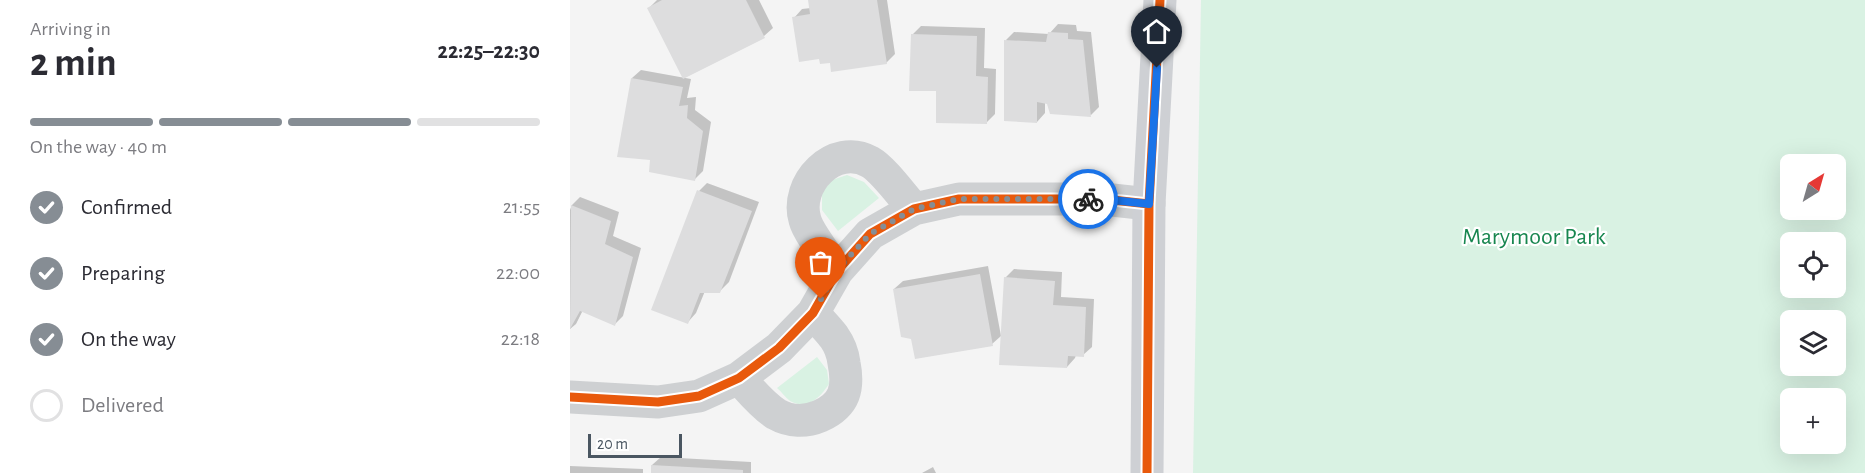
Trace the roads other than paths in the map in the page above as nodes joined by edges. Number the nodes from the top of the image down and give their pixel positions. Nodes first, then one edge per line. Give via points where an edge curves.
1 (1160, 0) edge
2 (1149, 204) junction
3 (914, 209) junction
4 (837, 270) junction
5 (813, 313) junction
6 (739, 378) junction
7 (570, 397) edge
8 (1148, 473) edge

1 - 2 main road
2 - 3 street via 1103,199 959,199
2 - 8 main road
3 - 4 street via 870,234
3 - 4 street via 870,162 854,157 836,159 822,167 811,178 802,207 805,222
4 - 5 street
5 - 6 street via 780,348
5 - 6 street via 835,339 843,358 847,380 843,398 831,411 813,419 794,421 776,414
6 - 7 street via 699,396 658,402

